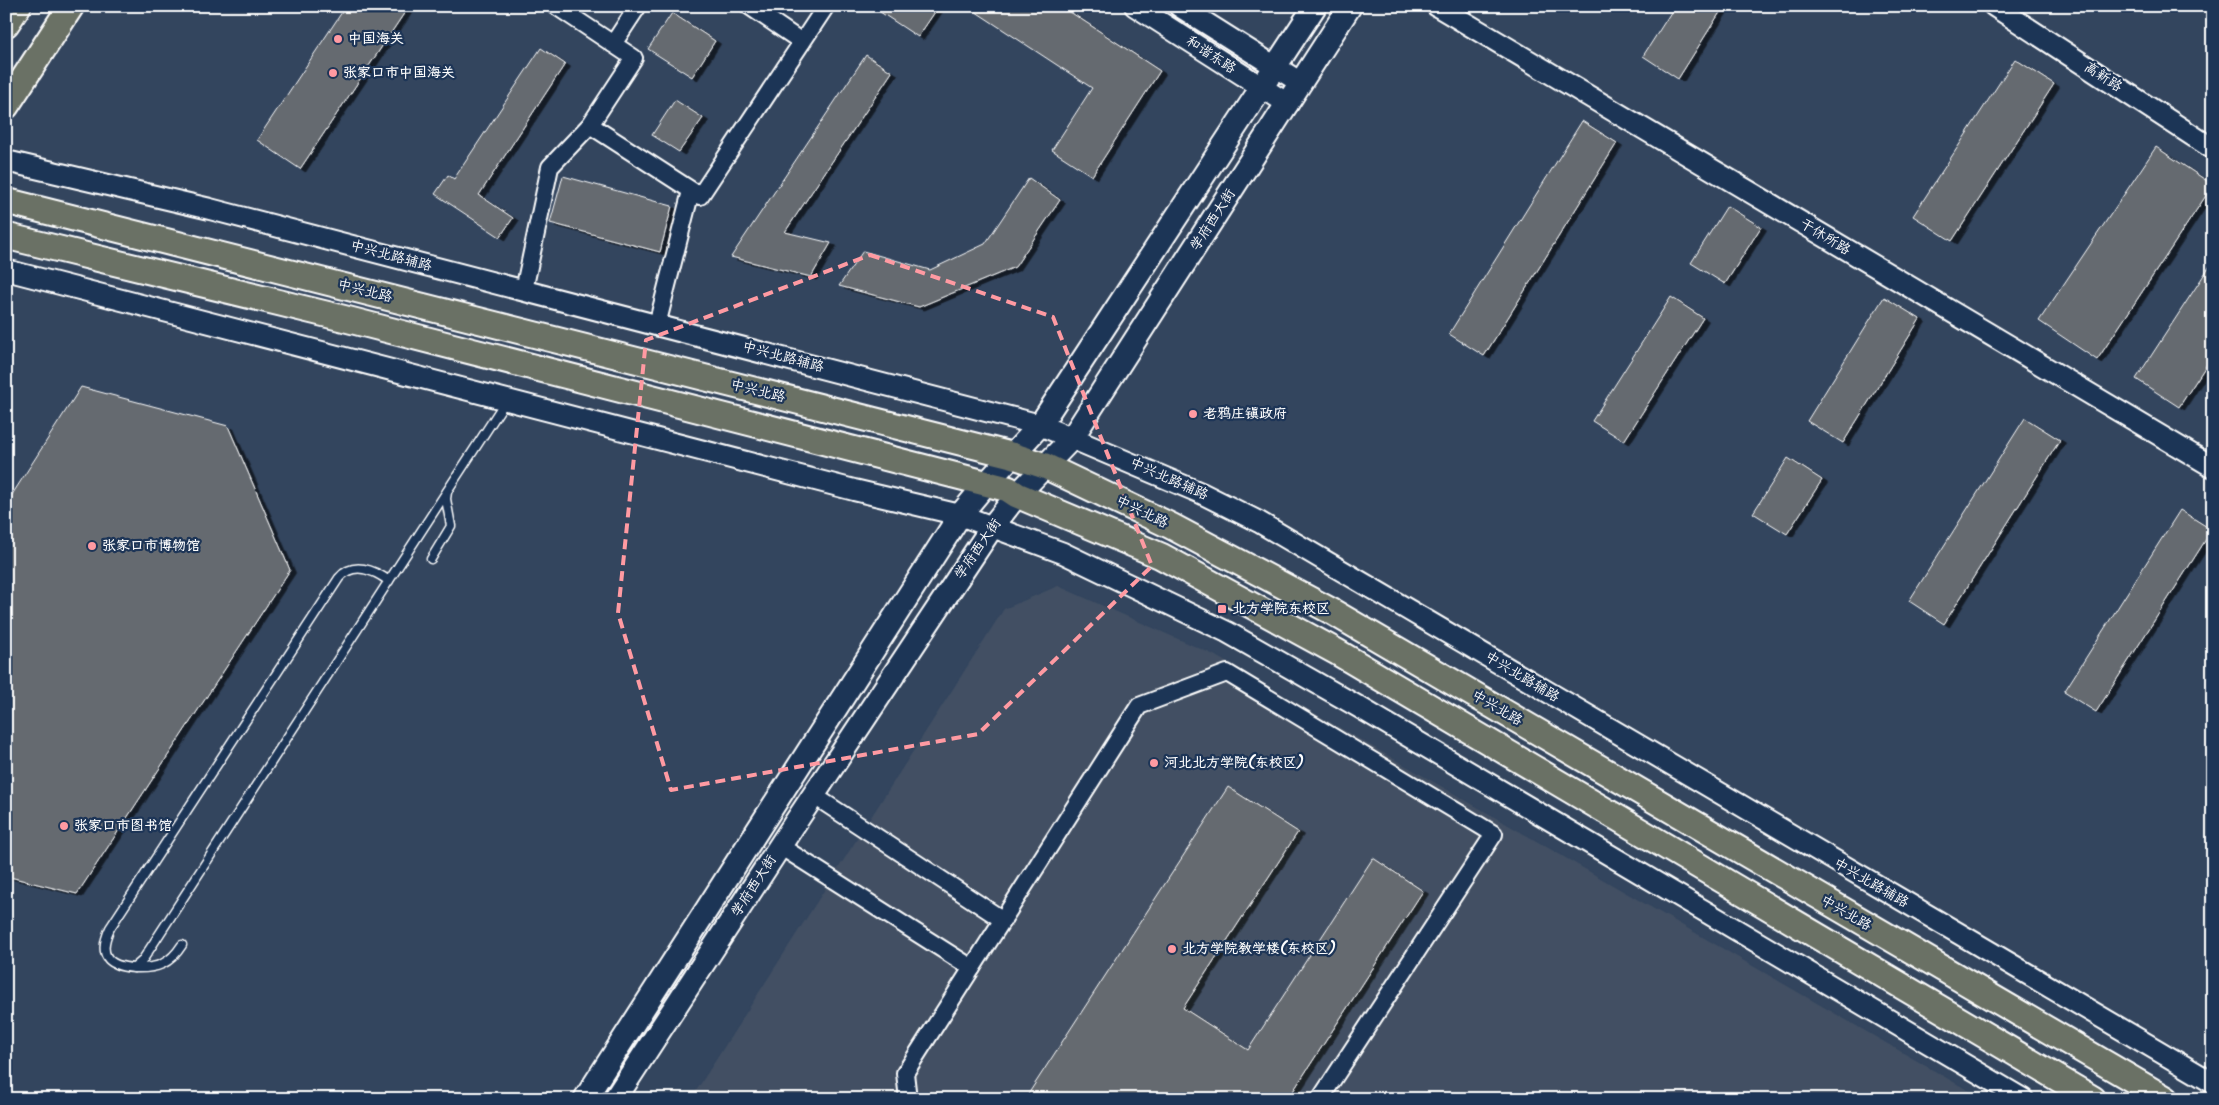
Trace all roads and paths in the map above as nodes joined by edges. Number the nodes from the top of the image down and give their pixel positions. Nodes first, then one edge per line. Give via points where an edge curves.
1 (18, 6) edge
2 (71, 6) edge
3 (638, 6) edge
4 (749, 6) edge
5 (826, 6) edge
6 (1135, 6) edge
7 (1179, 6) edge
8 (1315, 6) edge
9 (1350, 6) edge
10 (1437, 6) edge
11 (1994, 6) edge
12 (563, 8) edge
13 (6, 24) edge
14 (802, 42) junction
15 (613, 44) junction
16 (1276, 68) junction
17 (1301, 83) junction
18 (1263, 88) junction
19 (1288, 104) junction
20 (6, 106) edge
21 (590, 125) junction
22 (2213, 149) edge
23 (6, 161) edge
24 (691, 191) junction
25 (6, 201) edge
26 (6, 236) edge
27 (6, 270) edge
28 (524, 290) junction
29 (657, 325) junction
30 (506, 400) junction
31 (1040, 425) junction
32 (1072, 438) junction
33 (1011, 454) junction
34 (1045, 466) junction
35 (2213, 467) edge
36 (985, 485) junction
37 (447, 492) junction
38 (1017, 495) junction
39 (960, 516) junction
40 (992, 526) junction
41 (431, 559) dead end
42 (389, 581) junction
43 (813, 796) junction
44 (780, 846) junction
45 (1003, 920) junction
46 (182, 945) dead end
47 (134, 968) junction
48 (972, 968) junction
49 (2213, 1083) edge
50 (585, 1099) edge
51 (615, 1099) edge
52 (908, 1099) edge
53 (1320, 1099) edge
54 (2023, 1099) edge
55 (2093, 1099) edge
56 (2166, 1099) edge

1 - 13 main road
2 - 20 main road
3 - 15 street
4 - 14 street
5 - 14 street
6 - 18 street, 和谐东路
7 - 16 street, 和谐东路
8 - 16 main road, 学府西大街
9 - 17 main road, 学府西大街
10 - 35 street, 干休所路
11 - 22 street, 高新路
12 - 15 street
14 - 24 street via 700,196
15 - 21 street via 634,58
16 - 17 street, 和谐东路
16 - 18 main road, 学府西大街
17 - 19 main road, 学府西大街
18 - 19 street, 和谐东路
18 - 31 main road, 学府西大街
19 - 32 main road, 学府西大街
21 - 24 street
21 - 28 street via 550,167
23 - 28 street, 中兴北路辅路 via 210,209
24 - 29 street
25 - 33 main road, 中兴北路
26 - 36 main road via 342,318
27 - 30 street
28 - 29 street, 中兴北路辅路
29 - 31 street, 中兴北路辅路
30 - 37 lane
30 - 39 street
31 - 32 street, 中兴北路辅路
31 - 33 main road, 学府西大街
32 - 34 main road, 学府西大街
32 - 49 street, 中兴北路辅路 via 1201,492 1258,522
33 - 34 main road, 中兴北路
33 - 36 main road, 学府西大街
34 - 38 main road, 学府西大街
34 - 56 main road, 中兴北路 via 1171,526 1331,611
36 - 38 main road via 1008,489
36 - 39 main road, 学府西大街
37 - 41 lane via 451,526
37 - 42 lane
38 - 40 main road, 学府西大街
38 - 55 main road via 1161,556 1337,652
39 - 40 street
39 - 50 main road, 学府西大街
40 - 43 main road, 学府西大街
40 - 54 street via 1063,552 1228,632
42 - 47 lane via 142,961
42 - 47 lane via 375,571 360,568 339,578 110,928 104,944 107,959 119,966
43 - 44 main road, 学府西大街
43 - 45 street
44 - 48 street
44 - 51 main road, 学府西大街
45 - 48 street
45 - 53 street via 1139,706 1228,673 1494,834
46 - 47 lane via 160,966
48 - 52 street via 905,1073

